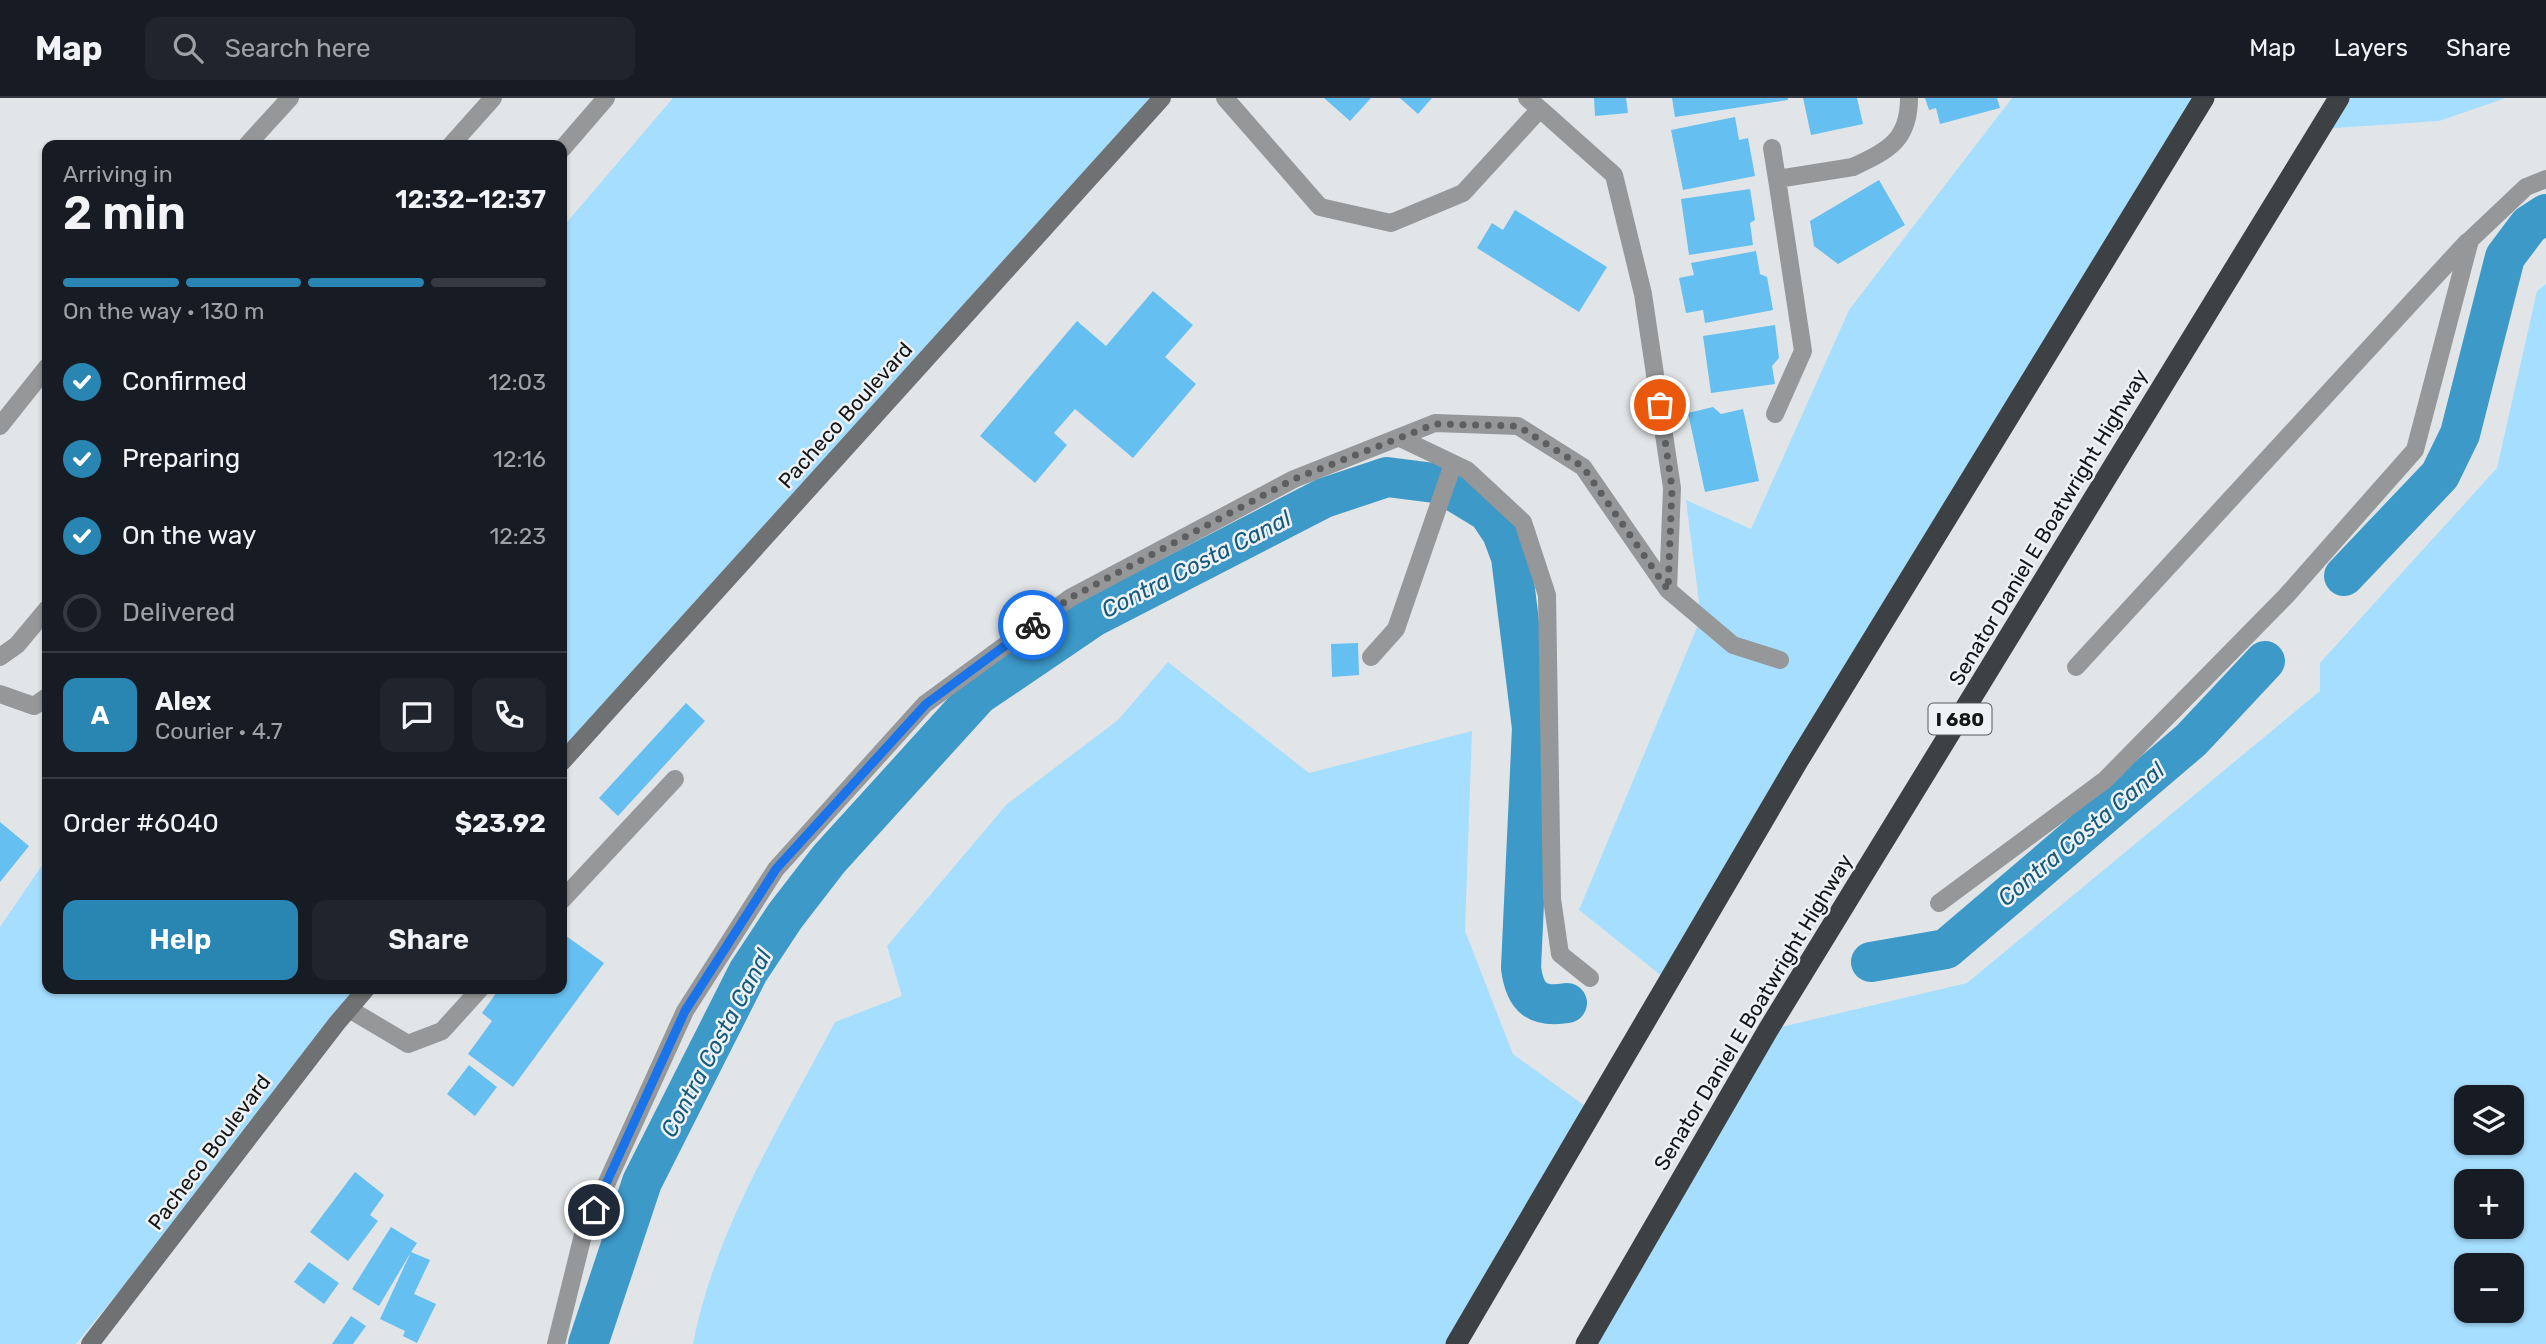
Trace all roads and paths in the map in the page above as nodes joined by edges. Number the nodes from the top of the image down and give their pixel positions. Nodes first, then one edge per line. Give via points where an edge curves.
1 (289, 98) edge
2 (494, 98) edge
3 (606, 98) edge
4 (1162, 98) edge
5 (1225, 98) edge
6 (1909, 98) edge
7 (2204, 98) edge
8 (2339, 98) edge
9 (1534, 104) edge
10 (251, 140) edge
11 (456, 140) edge
12 (567, 143) edge
13 (1772, 148) dead end
14 (1777, 179) junction
15 (2546, 179) edge
16 (2470, 240) junction
17 (42, 373) edge
18 (1775, 414) dead end
19 (0, 426) edge
20 (1400, 438) junction
21 (1453, 464) junction
22 (1668, 590) junction
23 (42, 615) edge
24 (0, 657) edge
25 (1371, 657) dead end
26 (1780, 660) dead end
27 (2076, 667) dead end
28 (0, 694) edge
29 (42, 700) edge
30 (567, 756) edge
31 (675, 779) dead end
32 (567, 895) edge
33 (1939, 903) dead end
34 (1590, 978) dead end
35 (362, 994) edge
36 (475, 994) edge
37 (349, 1009) junction
38 (90, 1344) edge
39 (556, 1344) edge
40 (1456, 1344) edge
41 (1586, 1344) edge

1 - 10 street
2 - 11 street
3 - 12 street
4 - 30 main road, Pacheco Boulevard
5 - 9 street via 1320,207 1391,223 1463,193
6 - 14 street via 1904,130 1890,149 1853,167
7 - 40 highway via 1798,761
8 - 41 highway, Senator Daniel E Boatwright Highway / I 680 via 1768,1030
9 - 22 street via 1614,175 1643,294 1672,488
13 - 14 street
14 - 18 street via 1802,351
15 - 16 street via 2526,187
16 - 27 street
16 - 33 street via 2415,450 2286,596 2105,780
17 - 19 street
20 - 21 street
20 - 22 street via 1435,424 1518,426 1583,467
20 - 39 street via 1294,479 1070,598 926,704 776,869 685,1011 583,1235
21 - 25 street via 1396,629
21 - 34 street via 1467,470 1523,522 1547,595 1552,899 1560,954
22 - 26 street via 1733,645
23 - 24 street via 17,645
28 - 29 street via 34,706
31 - 32 street
35 - 37 main road, Pacheco Boulevard
36 - 37 street via 442,1031 408,1044
37 - 38 main road, Pacheco Boulevard

